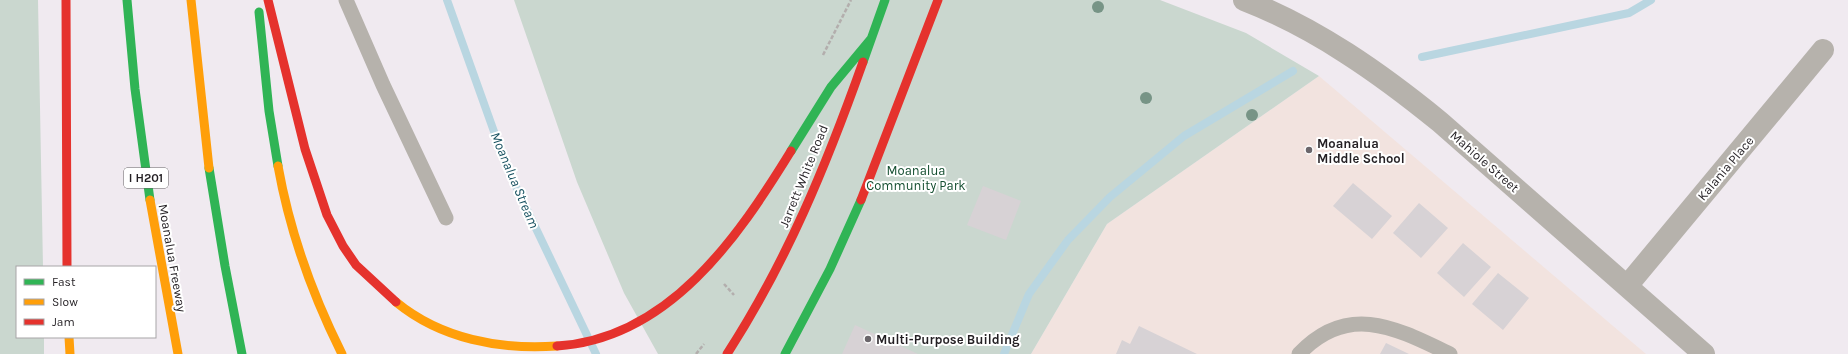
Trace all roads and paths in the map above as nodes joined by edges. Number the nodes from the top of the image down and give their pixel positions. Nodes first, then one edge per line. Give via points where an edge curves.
1 (66, 0) edge
2 (127, 0) edge
3 (191, 0) edge
4 (258, 0) edge
5 (268, 0) edge
6 (346, 0) edge
7 (885, 0) edge
8 (938, 0) edge
9 (1244, 0) edge
10 (871, 39) junction
11 (1823, 50) dead end
12 (446, 218) dead end
13 (67, 266) edge
14 (1627, 286) junction
15 (69, 338) edge
16 (70, 354) edge
17 (178, 354) edge
18 (242, 354) edge
19 (342, 354) edge
20 (727, 354) edge
21 (785, 354) edge
22 (1299, 354) edge
23 (1450, 354) edge
24 (1704, 354) edge

1 - 13 main road
2 - 17 main road, Moanalua Freeway / I H201 via 138,126 151,218
3 - 18 main road via 205,146
4 - 19 main road via 267,96 292,228 306,274
5 - 10 main road via 313,180 325,210 354,263 398,304 423,322 449,333 494,344 535,348 589,341 616,333 664,307 706,269 736,233 830,88
6 - 12 lane
7 - 10 main road, Jarrett White Road
8 - 21 main road via 890,130 847,234
9 - 14 street, Mahiole Street via 1323,38 1400,90
10 - 20 main road, Jarrett White Road via 808,205 750,317
11 - 14 street, Kalania Place
14 - 24 street, Mahiole Street
15 - 16 main road
22 - 23 lane via 1322,335 1355,324 1371,324 1403,331

